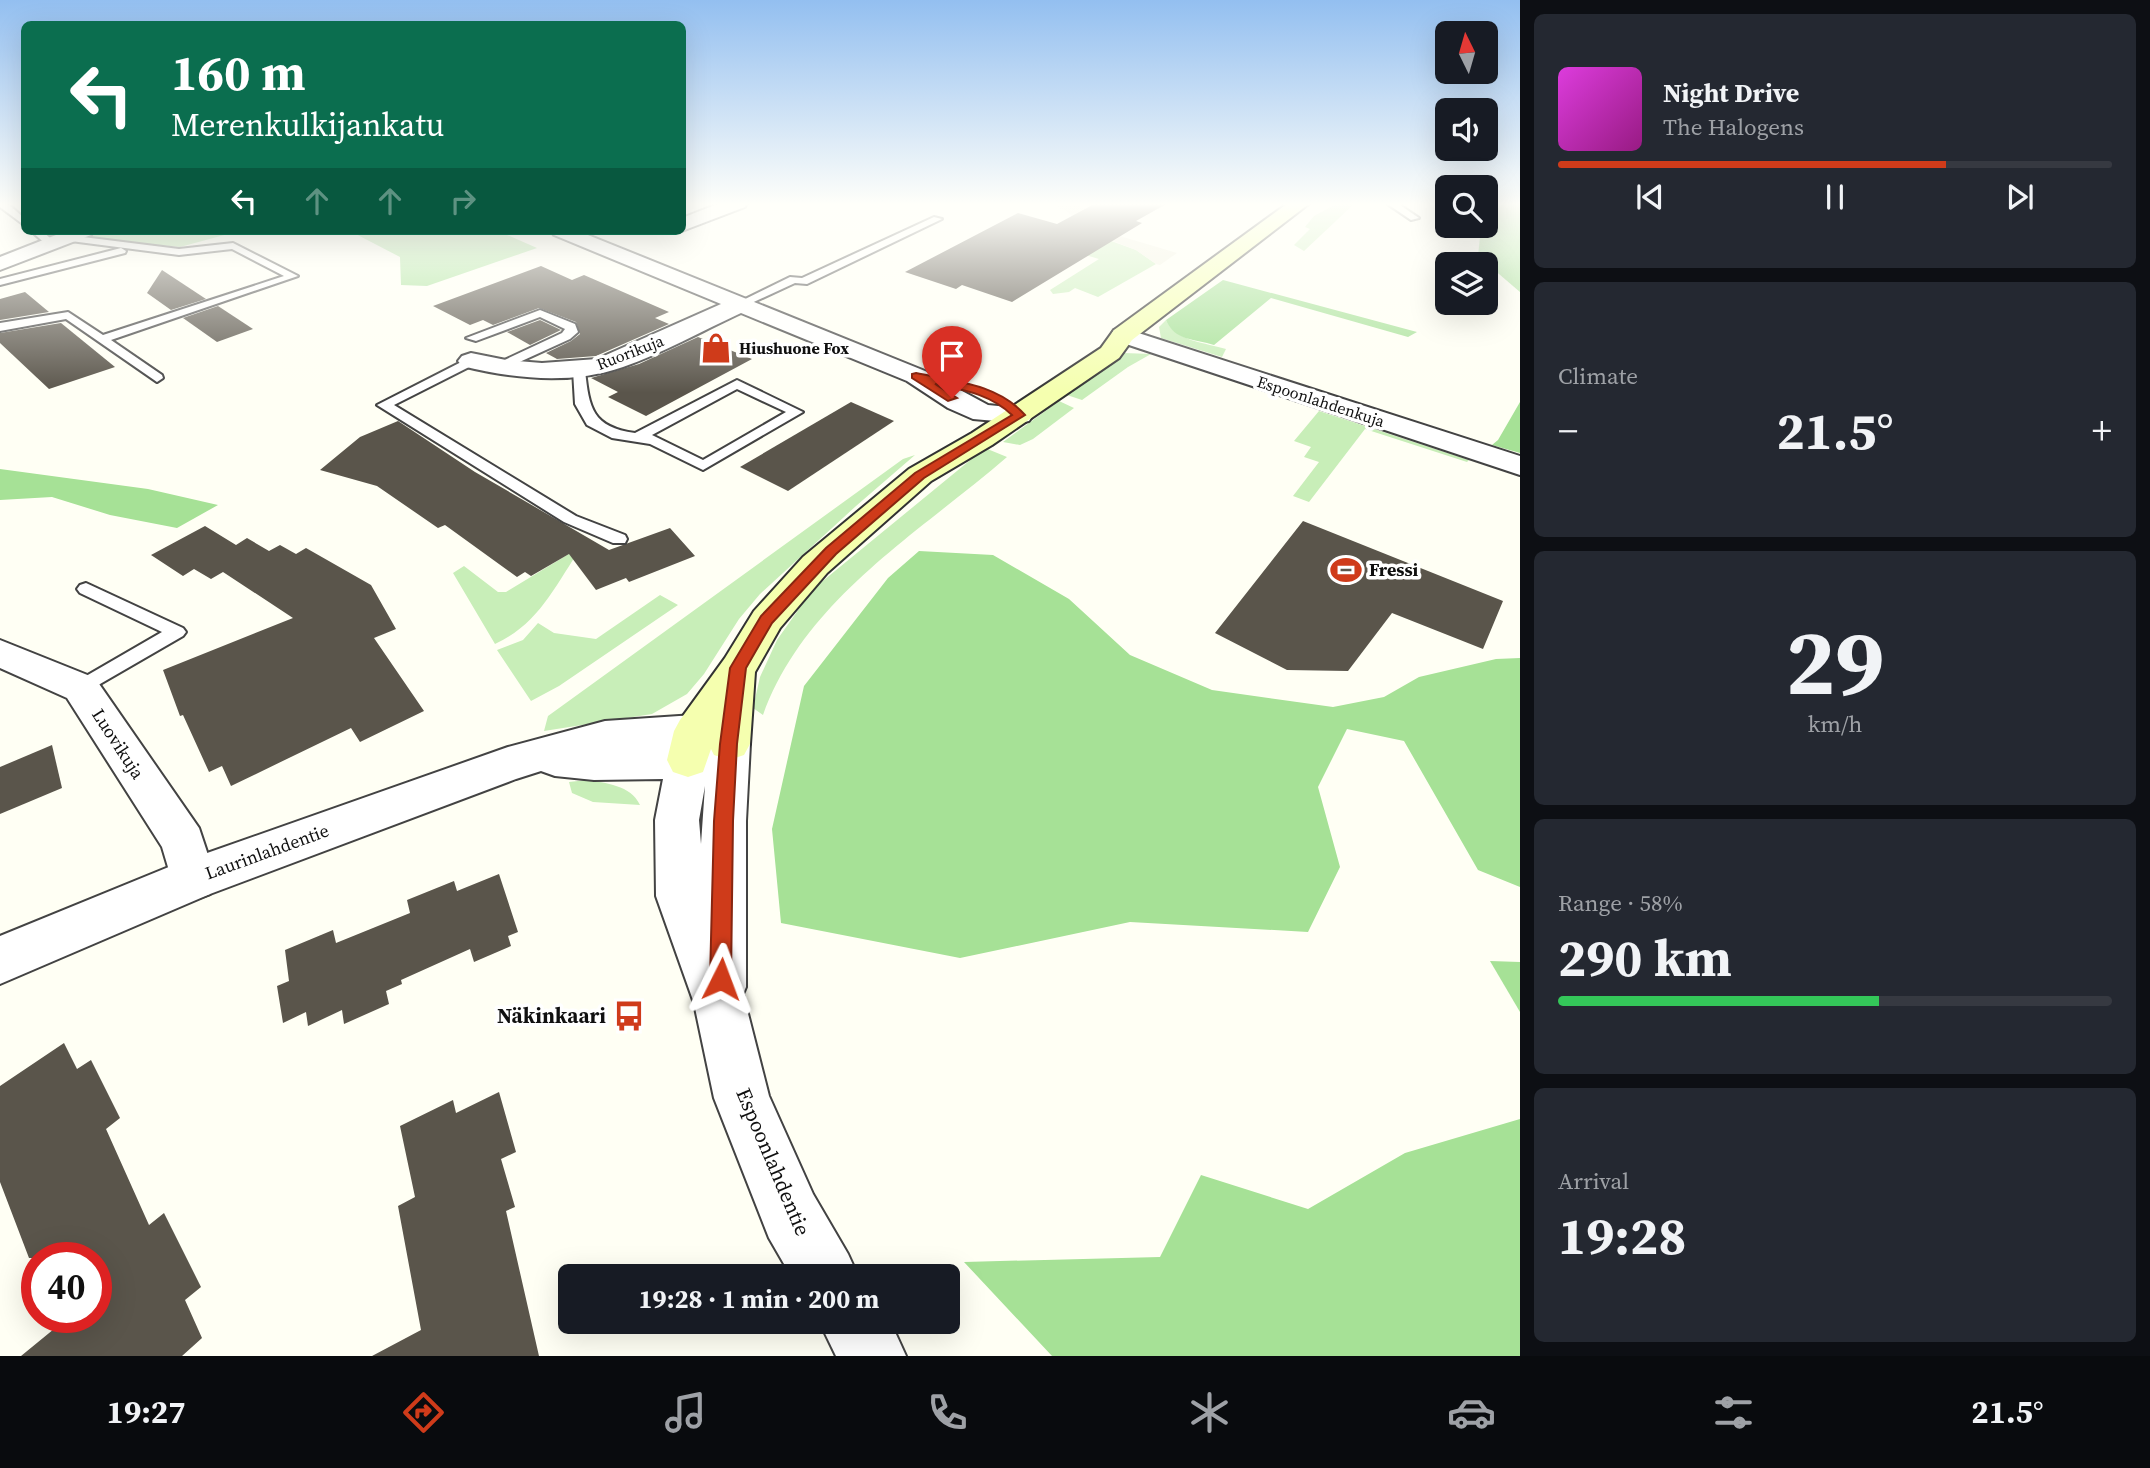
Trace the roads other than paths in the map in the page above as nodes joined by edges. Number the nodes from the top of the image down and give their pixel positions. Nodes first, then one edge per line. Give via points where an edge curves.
1 (61, 266) edge
2 (274, 266) edge
3 (649, 266) edge
4 (836, 266) edge
5 (1216, 266) edge
6 (0, 282) edge
7 (741, 304) junction
8 (0, 327) edge
9 (1123, 335) junction
10 (102, 339) junction
11 (471, 349) junction
12 (500, 367) junction
13 (579, 370) junction
14 (157, 378) dead end
15 (1001, 409) junction
16 (638, 437) junction
17 (1520, 466) edge
18 (619, 539) dead end
19 (86, 589) dead end
20 (0, 653) edge
21 (81, 688) junction
22 (704, 745) junction
23 (193, 879) junction
24 (0, 960) edge
25 (819, 1264) edge
26 (860, 1334) edge
27 (873, 1356) edge

1 - 6 lane
2 - 10 lane via 293,276
3 - 7 street
4 - 7 lane via 803,282 794,279
5 - 9 main road, Espoonlahdentie
7 - 13 street, Ruorikuja via 614,362
7 - 15 street via 916,376 958,402
8 - 10 lane via 68,315
9 - 15 main road, Espoonlahdentie via 1110,353
9 - 17 street, Espoonlahdenkuja
10 - 14 lane
11 - 12 street, Ruorikuja
11 - 12 lane via 540,313 571,327 566,337
11 - 18 lane via 432,383 384,405 570,519
12 - 13 street, Ruorikuja
13 - 16 lane via 582,404 592,422 617,435
15 - 22 main road, Espoonlahdentie via 815,565 767,620 738,668
16 - 16 lane via 737,384 796,412 703,466 654,440
19 - 21 lane via 177,632
20 - 21 street
21 - 23 street, Luovikuja via 183,842
22 - 23 street, Laurinlahdentie via 605,765 539,757 508,764
22 - 25 street, Espoonlahdentie via 677,820 680,896 720,1003 742,1098 791,1216
23 - 24 street, Laurinlahdentie
26 - 27 street

